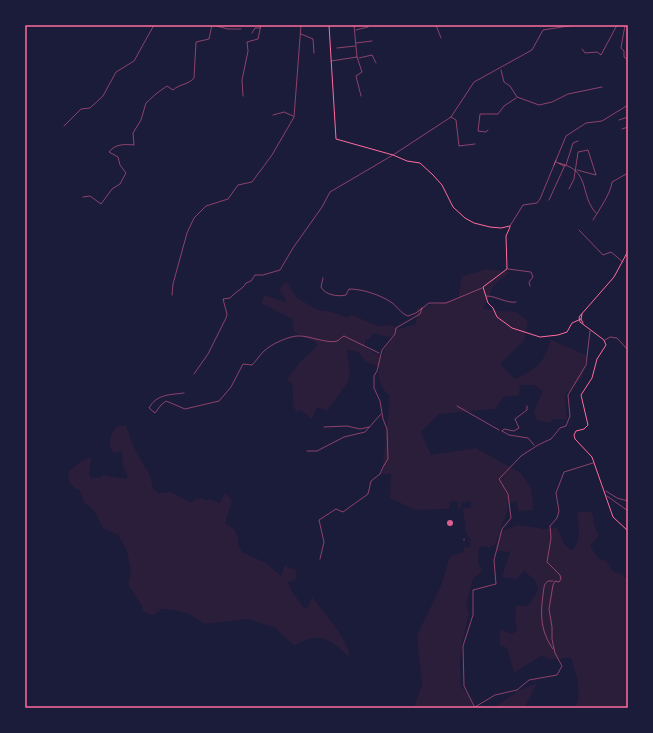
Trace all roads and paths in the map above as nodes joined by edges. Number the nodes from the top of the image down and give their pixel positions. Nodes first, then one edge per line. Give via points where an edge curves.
1 (154, 25) edge
2 (212, 25) edge
3 (261, 25) edge
4 (301, 25) edge
5 (329, 25) edge
6 (354, 25) edge
7 (436, 25) edge
8 (575, 25) edge
9 (617, 25) edge
10 (625, 25) edge
11 (368, 27) dead end
12 (241, 29) dead end
13 (261, 29) junction
14 (354, 30) junction
15 (252, 33) dead end
16 (301, 34) junction
17 (440, 38) dead end
18 (372, 41) dead end
19 (356, 43) junction
20 (356, 46) junction
21 (337, 48) dead end
22 (582, 49) dead end
23 (314, 53) dead end
24 (357, 57) junction
25 (358, 58) junction
26 (628, 60) edge
27 (331, 61) junction
28 (376, 63) dead end
29 (500, 69) junction
30 (602, 87) dead end
31 (243, 96) dead end
32 (361, 96) dead end
33 (517, 97) junction
34 (628, 105) edge
35 (628, 108) edge
36 (628, 110) edge
37 (273, 115) dead end
38 (628, 116) edge
39 (294, 117) junction
40 (451, 117) junction
41 (619, 120) dead end
42 (64, 126) dead end
43 (628, 127) edge
44 (488, 130) dead end
45 (622, 130) dead end
46 (578, 141) dead end
47 (475, 144) dead end
48 (393, 155) junction
49 (555, 162) junction
50 (559, 163) junction
51 (565, 165) junction
52 (576, 170) junction
53 (628, 172) edge
54 (569, 189) dead end
55 (83, 197) dead end
56 (549, 200) dead end
57 (596, 213) dead end
58 (593, 220) dead end
59 (510, 226) junction
60 (579, 230) dead end
61 (628, 251) edge
62 (623, 262) junction
63 (507, 269) junction
64 (323, 278) dead end
65 (530, 286) dead end
66 (484, 287) junction
67 (172, 296) dead end
68 (486, 296) junction
69 (516, 302) dead end
70 (422, 308) junction
71 (580, 319) junction
72 (590, 330) junction
73 (604, 340) junction
74 (628, 350) edge
75 (380, 354) junction
76 (194, 374) dead end
77 (184, 393) dead end
78 (457, 406) dead end
79 (527, 406) dead end
80 (382, 413) junction
81 (324, 427) dead end
82 (370, 427) junction
83 (502, 431) junction
84 (535, 446) junction
85 (307, 451) dead end
86 (594, 462) junction
87 (604, 491) junction
88 (606, 496) junction
89 (611, 498) junction
90 (607, 499) junction
91 (628, 501) edge
92 (628, 511) edge
93 (628, 531) edge
94 (320, 559) dead end
95 (555, 581) junction
96 (555, 650) junction
97 (475, 708) edge

1 - 42 street via 134,61 116,72 103,96 90,108 82,109
2 - 12 street
2 - 55 street via 209,39 196,42 195,74 190,82 178,85 173,90 165,87 146,103 133,134 134,146 125,144 114,147 109,152 118,157 126,173 120,184 112,189 101,204 90,196
3 - 13 street
4 - 16 street
5 - 27 street
6 - 14 street
7 - 17 street
8 - 29 street via 542,30 532,50
9 - 22 street via 601,55 598,52 585,53
10 - 26 street via 621,48
11 - 14 street
13 - 15 street via 255,28
13 - 31 street via 258,39 246,42 248,51 242,80
14 - 19 street
16 - 23 street via 313,39
16 - 39 street
18 - 19 street
19 - 20 street
20 - 21 street
20 - 24 street
24 - 25 street
24 - 27 street
25 - 28 street via 372,55
25 - 32 street via 362,73 356,76
27 - 48 street via 336,139
29 - 33 street via 504,82
29 - 40 street via 485,74 474,82
30 - 33 street via 568,94 541,105
33 - 44 street via 498,114 480,114 478,131
34 - 49 street via 602,121 586,123 569,134
35 - 36 street
37 - 39 street via 284,112
38 - 41 street
39 - 67 street via 272,155 252,182 238,185 228,199 206,206 194,218 187,233
40 - 47 street via 456,120 459,146
40 - 48 street
43 - 45 street
46 - 51 street via 573,143
48 - 59 street via 422,165 442,185 453,207 474,223 501,228
48 - 76 street via 330,192 280,270 255,275 230,298 223,299 227,314 208,354
49 - 50 street
49 - 59 street via 538,201 523,205
50 - 51 street
50 - 51 street
51 - 52 street
51 - 56 street
52 - 52 street via 578,152 588,150 596,174
52 - 54 street
52 - 57 street
53 - 58 street via 612,182 611,191
59 - 63 street via 506,236
60 - 62 street via 603,255 611,252
61 - 62 street
62 - 71 street
63 - 65 street via 530,272 533,277 529,282
63 - 66 street
64 - 70 street via 322,290 330,294 343,296 349,289 361,290 394,305 408,316
66 - 68 street
66 - 70 street via 446,303 434,302
68 - 69 street
68 - 71 street via 497,317 509,327 540,337 567,332 572,324
70 - 75 street via 420,314 396,328 395,334
71 - 72 street
72 - 73 street
72 - 84 street via 586,365 568,394 570,410 566,426 560,428 551,439
73 - 74 street via 610,337 617,338
73 - 86 street via 606,348 598,355 592,378 581,395 588,426 576,431 574,435
75 - 77 path via 344,336 332,342 302,336 285,338 264,351 252,365 243,364 231,388 218,401 185,409 166,401 154,413 149,408 154,400 165,395
75 - 80 street via 374,376 374,388
78 - 83 path
79 - 83 street via 527,410 515,419 519,427 516,430
80 - 82 street
80 - 94 street via 387,429 388,459 380,474 371,481 368,494 343,512 336,509 319,520 324,544
81 - 82 street
82 - 85 street via 365,432 344,437 317,451
83 - 84 street via 509,435 528,438
84 - 97 street via 500,477 500,482 508,494 511,516 502,529 494,560 496,584 474,589 473,592 473,615 463,646 464,686
86 - 87 street
86 - 95 street via 576,470 566,471 556,493 559,514 550,526 547,559 561,577 560,581
87 - 88 street
87 - 91 street
88 - 89 street
88 - 90 street
89 - 90 street
89 - 92 street
90 - 93 street via 613,517
95 - 96 street via 549,609
95 - 96 street via 545,582 540,616 545,636
96 - 97 street via 562,666 556,675 529,680 517,690 495,695

